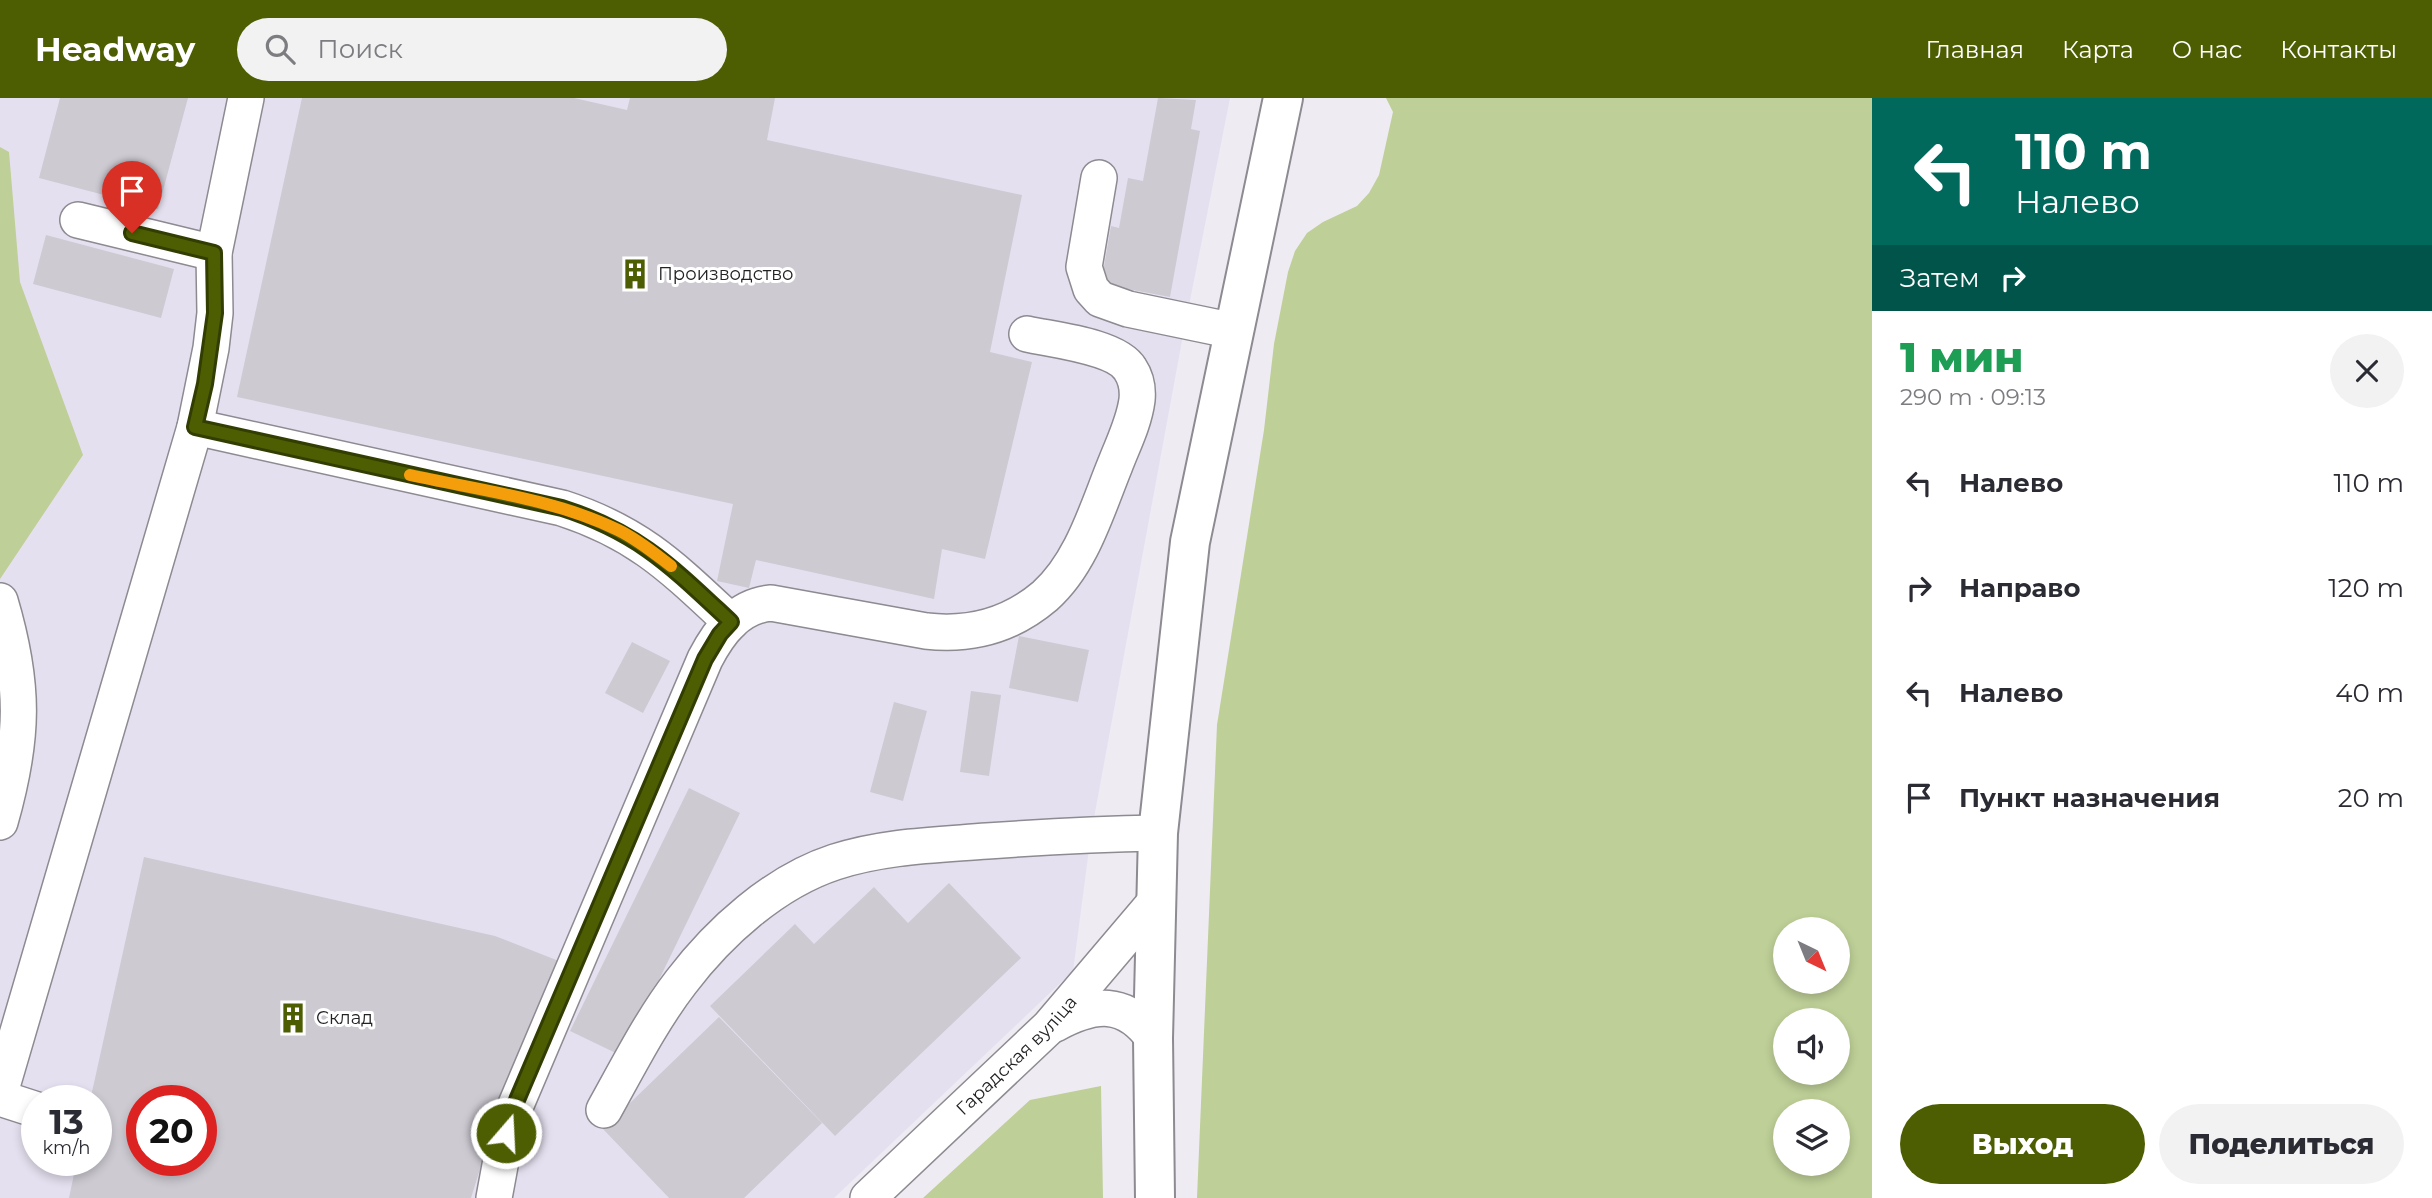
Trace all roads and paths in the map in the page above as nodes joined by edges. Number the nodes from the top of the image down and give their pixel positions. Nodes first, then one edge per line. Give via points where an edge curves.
1 (246, 98) edge
2 (1283, 98) edge
3 (1099, 178) dead end
4 (78, 220) dead end
5 (214, 253) junction
6 (1234, 331) junction
7 (1027, 334) dead end
8 (195, 427) junction
9 (0, 601) edge
10 (731, 622) junction
11 (0, 822) edge
12 (1158, 833) junction
13 (1156, 901) junction
14 (1049, 1027) junction
15 (1153, 1038) junction
16 (0, 1093) edge
17 (0, 1098) edge
18 (21, 1105) edge
19 (604, 1110) dead end
20 (494, 1198) edge
21 (867, 1198) edge
22 (1155, 1198) edge

1 - 5 lane
2 - 6 main road
3 - 6 lane via 1084,267 1091,289 1100,299 1128,309
4 - 5 lane
5 - 8 lane via 215,313
6 - 12 main road via 1190,542
7 - 10 lane via 1119,358 1130,368 1138,396 1089,530 1045,595 1010,619 969,632 926,631 771,603 748,608
8 - 10 lane via 591,517 646,547
8 - 16 lane
9 - 11 lane via 12,644 20,719 17,755
10 - 20 lane via 705,659 514,1107
12 - 13 main road
12 - 19 lane via 904,847 832,863 799,878 735,923 681,982
13 - 14 lane, Гарадская вуліца
13 - 15 main road
14 - 15 lane via 1087,1009 1103,1007 1133,1017
14 - 21 lane, Гарадская вуліца
15 - 22 main road
17 - 18 lane

